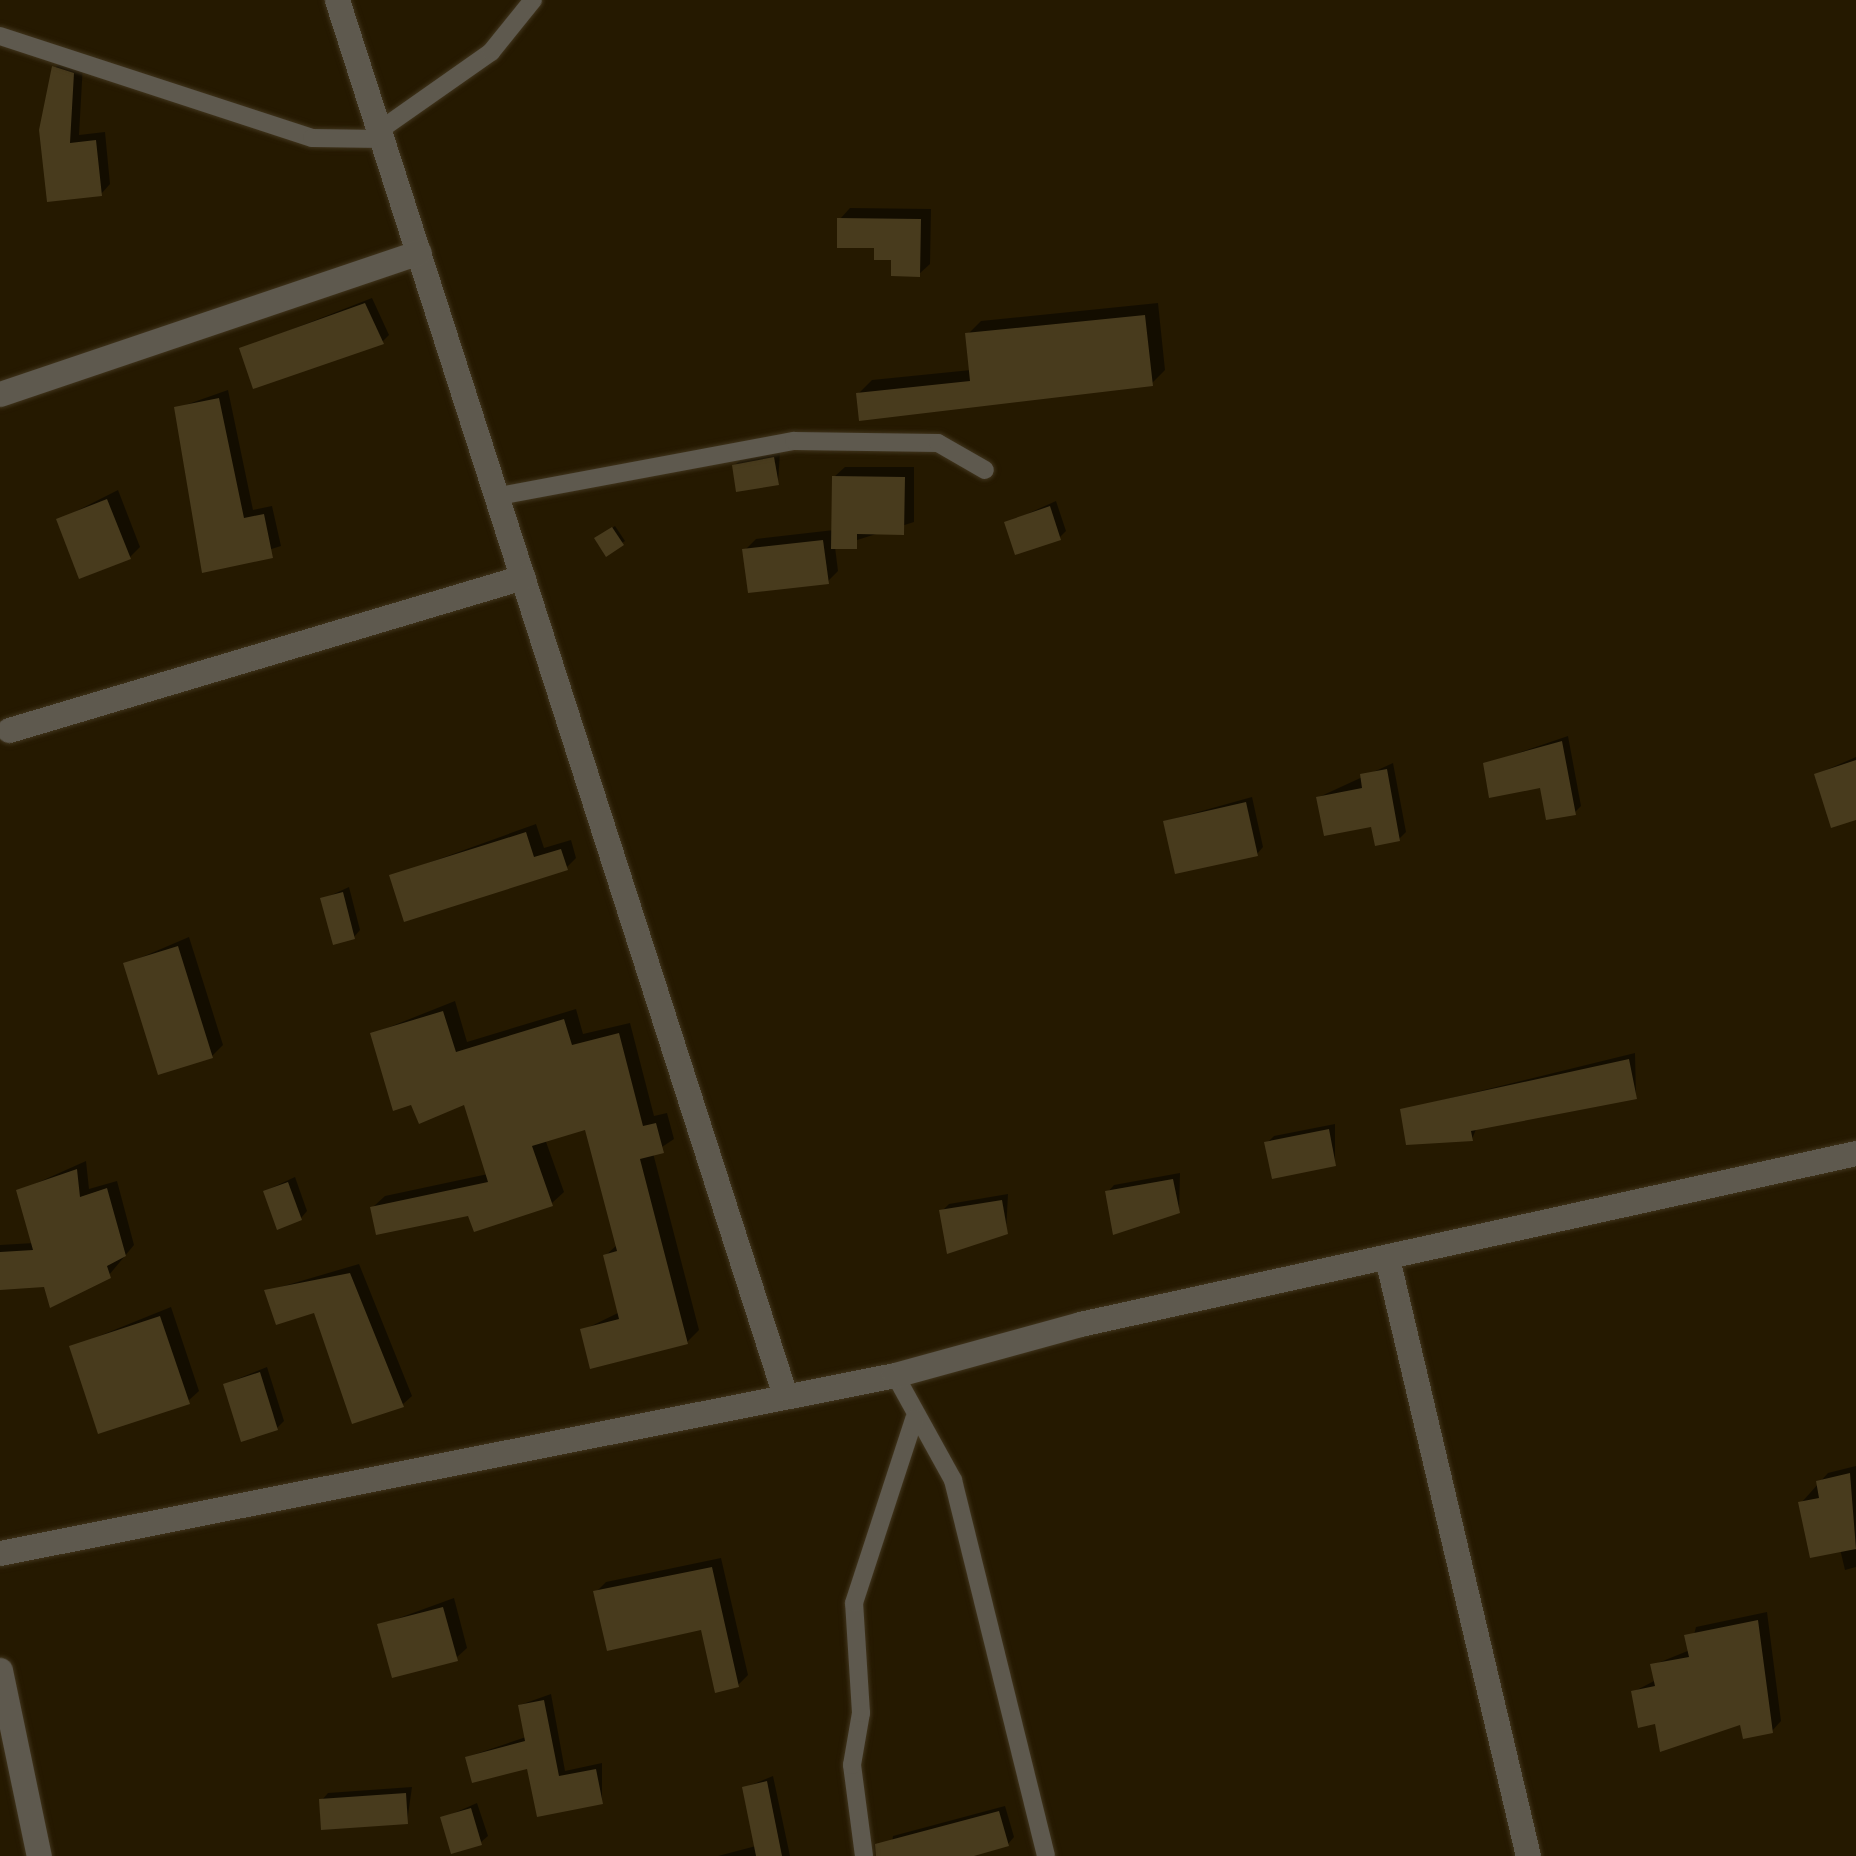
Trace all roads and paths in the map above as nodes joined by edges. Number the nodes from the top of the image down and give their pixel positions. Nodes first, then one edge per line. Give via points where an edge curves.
1 (337, 0) edge
2 (533, 0) edge
3 (0, 36) edge
4 (381, 134) junction
5 (419, 252) junction
6 (0, 394) edge
7 (985, 470) dead end
8 (499, 496) junction
9 (523, 578) junction
10 (9, 730) dead end
11 (1856, 1153) edge
12 (1387, 1258) junction
13 (896, 1375) junction
14 (784, 1396) junction
15 (914, 1420) junction
16 (0, 1554) edge
17 (0, 1670) edge
18 (40, 1856) edge
19 (864, 1856) edge
20 (1046, 1856) edge
21 (1528, 1856) edge

1 - 4 street
2 - 4 lane via 491,52
3 - 4 lane via 312,138
4 - 5 street
5 - 6 street
5 - 8 street
7 - 8 lane via 938,443 829,440 697,454
8 - 9 street
9 - 10 street
9 - 14 street
11 - 12 street
12 - 13 street
12 - 21 street
13 - 14 street
13 - 15 lane
14 - 16 street
15 - 19 lane via 854,1603 861,1713 852,1765
15 - 20 lane via 953,1480
17 - 18 street

